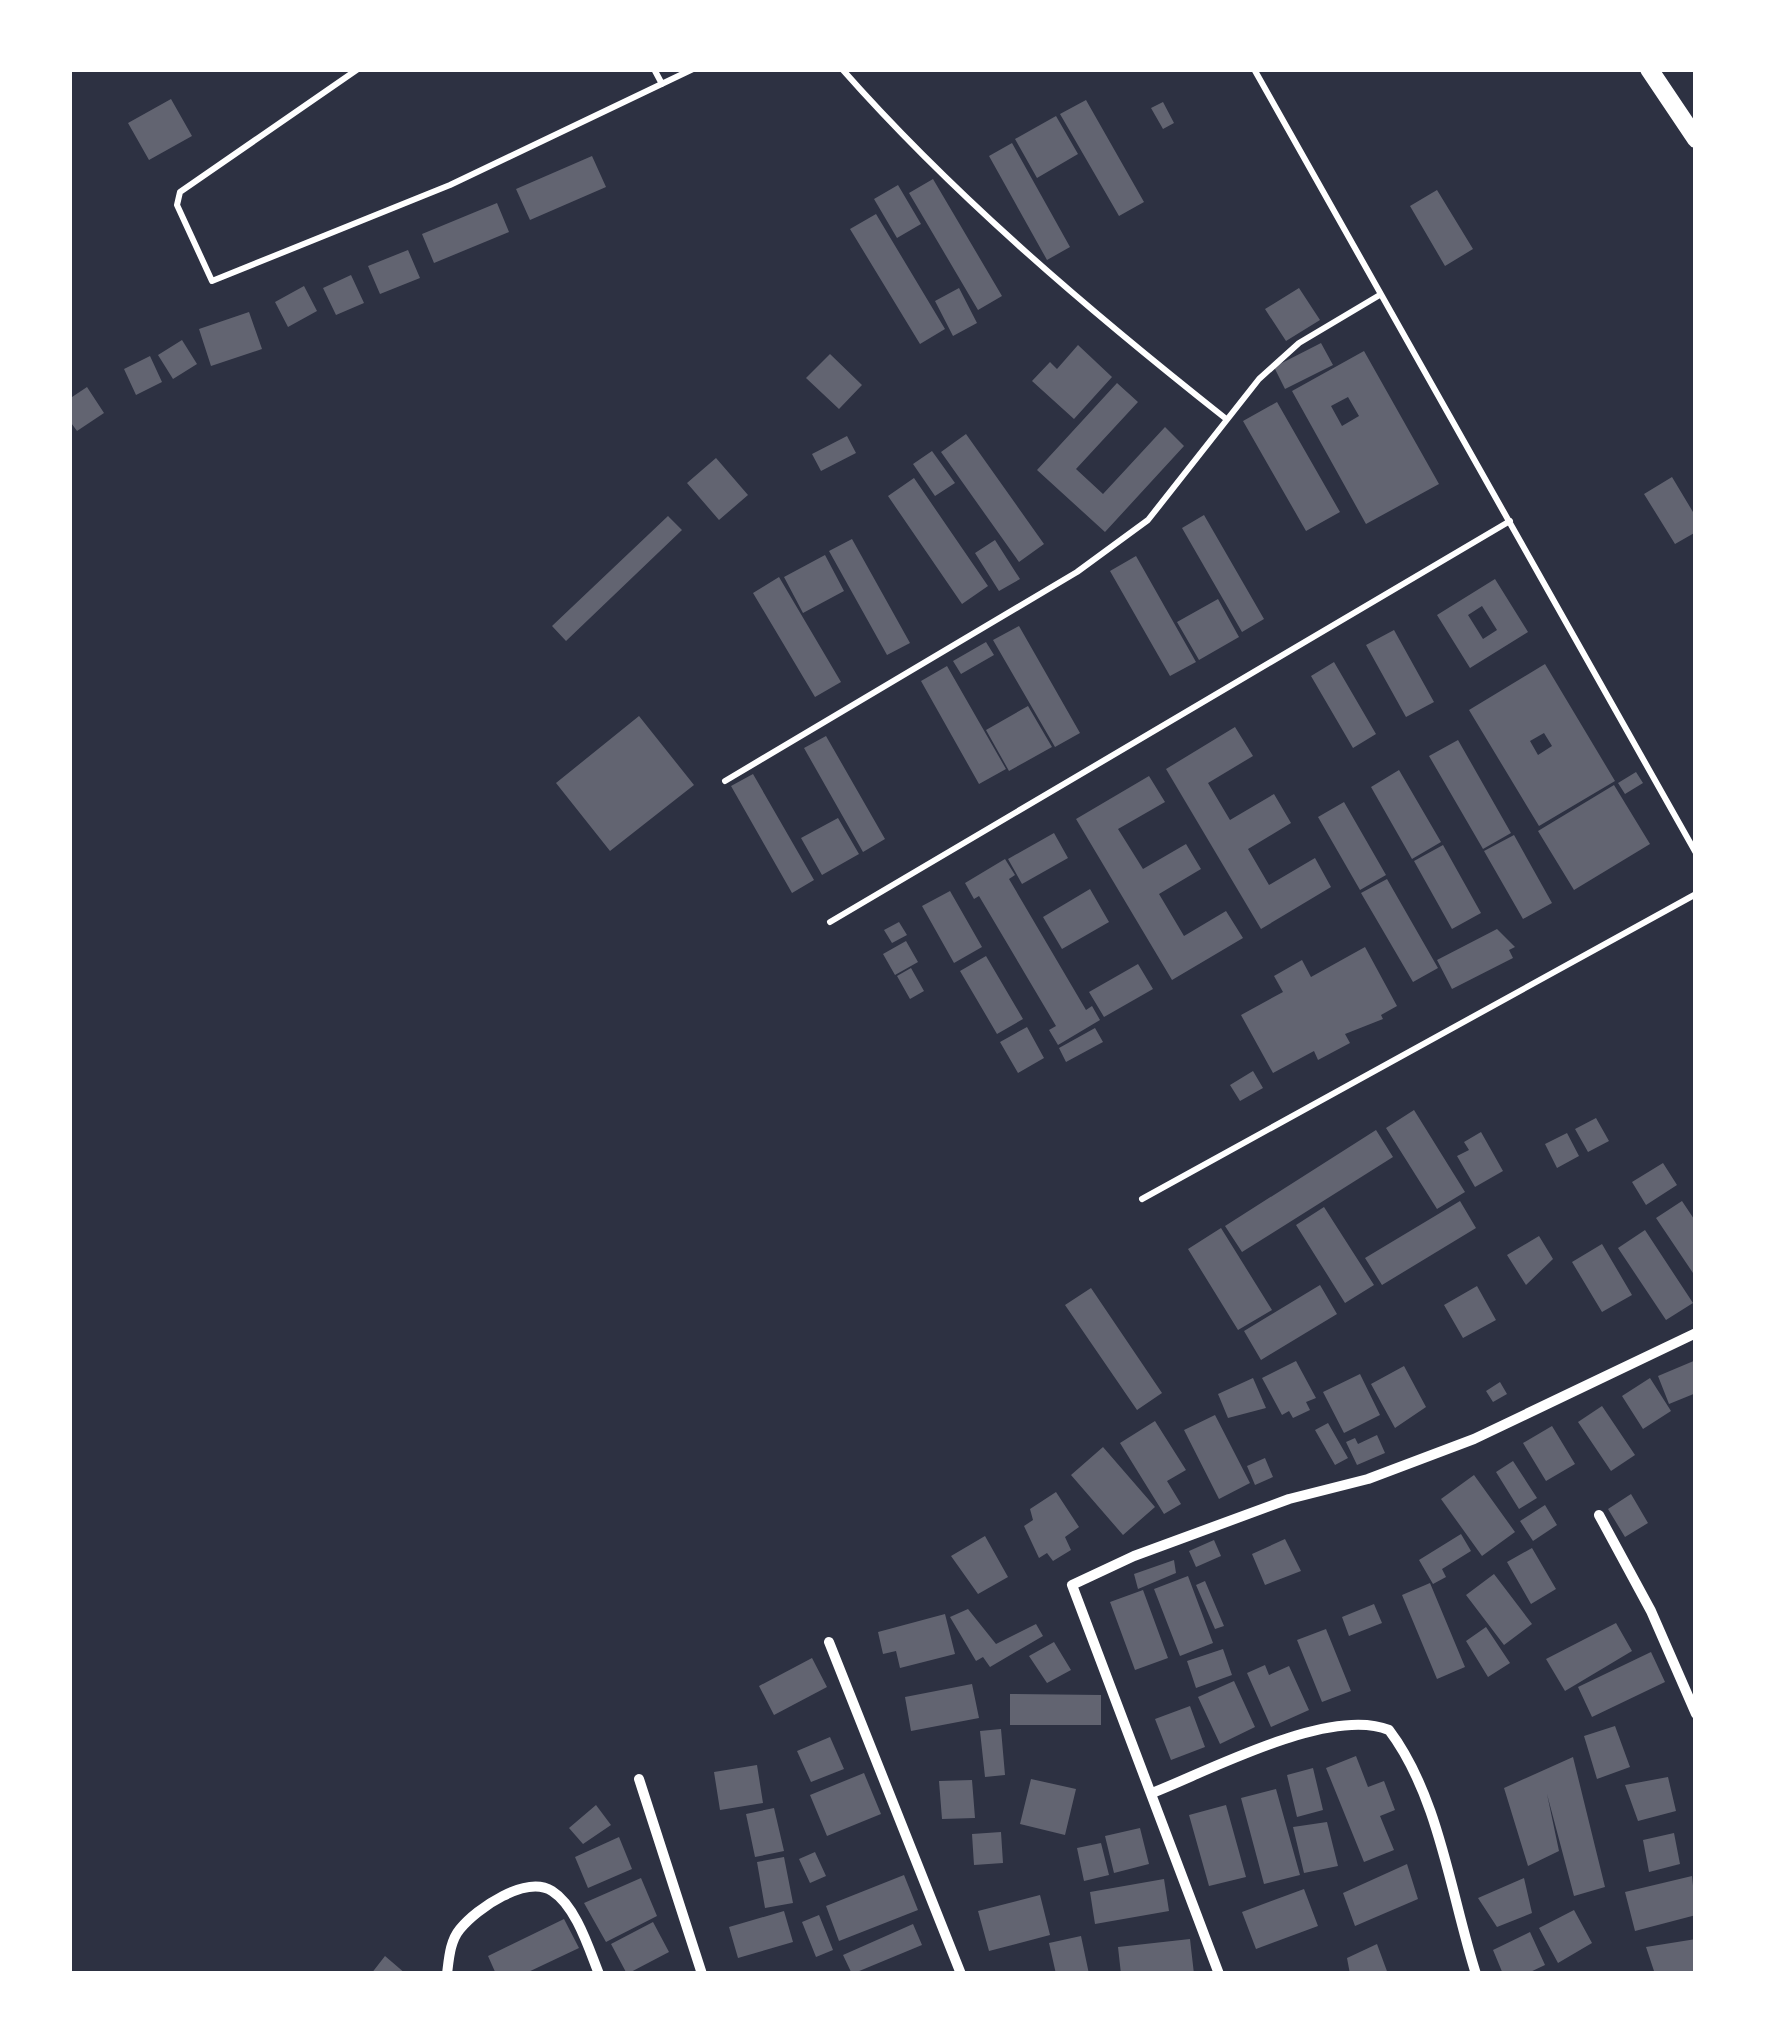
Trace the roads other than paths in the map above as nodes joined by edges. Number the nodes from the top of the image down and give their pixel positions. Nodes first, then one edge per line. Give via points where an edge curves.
1 (358, 69) edge
2 (654, 69) edge
3 (693, 69) edge
4 (842, 69) edge
5 (1254, 69) edge
6 (1648, 69) edge
7 (662, 84) junction
8 (1696, 139) edge
9 (1378, 296) junction
10 (1225, 418) junction
11 (1510, 521) junction
12 (725, 781) dead end
13 (1696, 853) edge
14 (1696, 894) edge
15 (830, 922) dead end
16 (1142, 1199) dead end
17 (1696, 1333) edge
18 (1599, 1515) dead end
19 (829, 1642) dead end
20 (1696, 1714) edge
21 (639, 1779) dead end
22 (1152, 1793) junction
23 (448, 1974) edge
24 (599, 1974) edge
25 (702, 1974) edge
26 (961, 1974) edge
27 (1219, 1974) edge
28 (1476, 1974) edge

1 - 7 lane via 180,192 177,205 209,279 450,184
2 - 7 lane
3 - 7 lane
4 - 10 lane via 1101,317
5 - 9 lane
6 - 8 highway
9 - 10 lane via 1299,343
9 - 11 lane
10 - 12 lane via 1148,520 1077,572
11 - 13 lane
11 - 15 lane
14 - 16 lane
17 - 22 street via 1474,1439 1078,1579 1071,1594
18 - 20 street
19 - 26 street
21 - 25 street
22 - 27 street
22 - 28 street via 1319,1730 1351,1722 1389,1730 1417,1784
23 - 24 street via 460,1928 491,1904 539,1886 555,1892 572,1915

